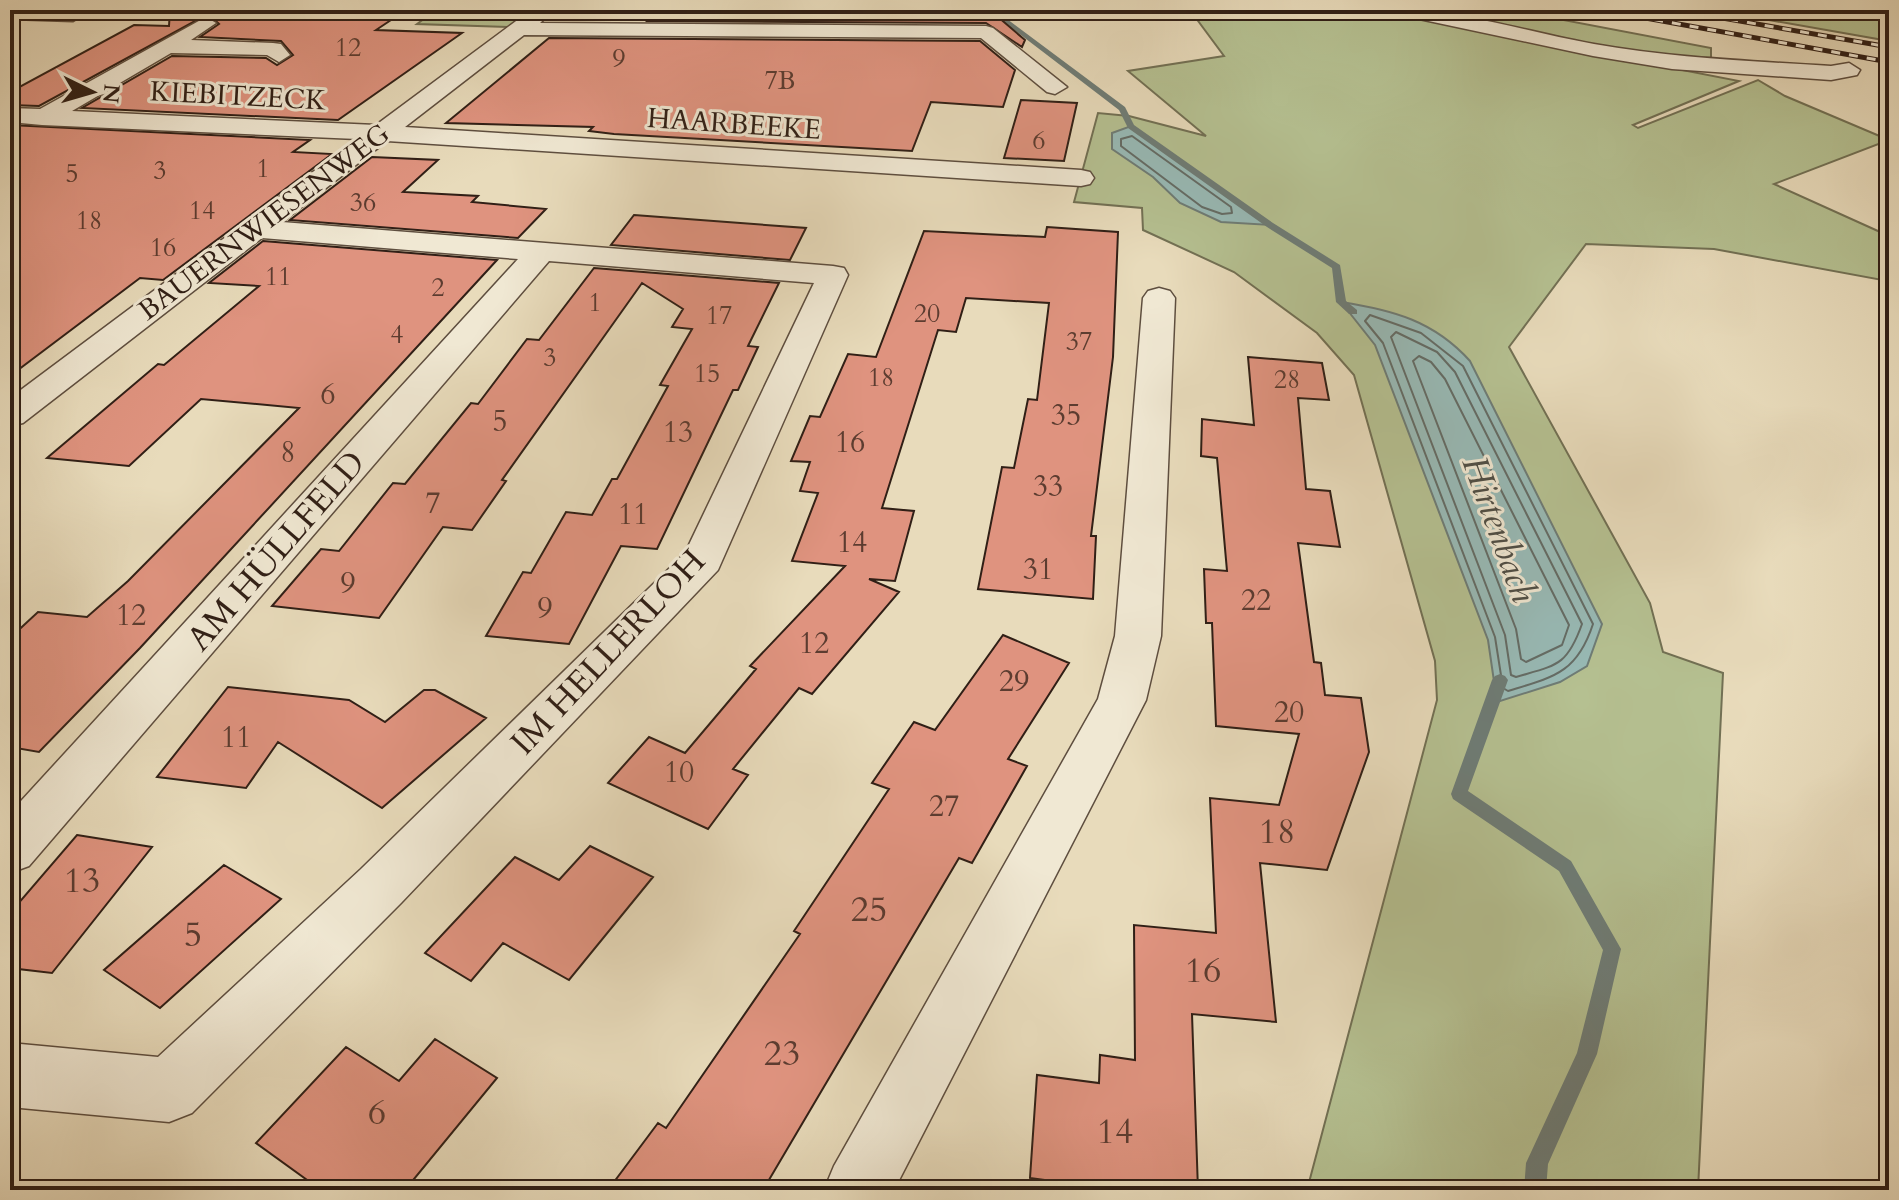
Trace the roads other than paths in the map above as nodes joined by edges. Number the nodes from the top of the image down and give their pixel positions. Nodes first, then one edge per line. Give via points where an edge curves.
1 (544, 10) edge
2 (1405, 10) edge
3 (12, 14) edge
4 (73, 15) dead end
5 (206, 23) dead end
6 (519, 29) junction
7 (167, 46) junction
8 (279, 55) dead end
9 (1849, 70) dead end
10 (1055, 87) dead end
11 (10, 115) edge
12 (45, 116) junction
13 (381, 133) junction
14 (10, 134) edge
15 (1081, 178) dead end
16 (258, 229) junction
17 (541, 252) junction
18 (1159, 298) dead end
19 (10, 415) edge
20 (10, 850) edge
21 (10, 1075) edge
22 (858, 1190) edge

1 - 6 street, BAUERNWIESENWEG
2 - 9 street via 1672,62
3 - 4 street
5 - 7 street, KIEBITZECK
6 - 10 street via 986,32
6 - 13 street, BAUERNWIESENWEG
7 - 8 street, KIEBITZECK via 273,49
7 - 12 street, KIEBITZECK
11 - 12 street, KIEBITZECK
12 - 13 street, KIEBITZECK
12 - 14 street, KIEBITZECK
13 - 15 street, HAARBEEKE
13 - 16 street, BAUERNWIESENWEG
16 - 17 street, IM HELLERLOH
16 - 19 street, BAUERNWIESENWEG
17 - 20 street, AM HÜLLFELD
17 - 21 street, IM HELLERLOH via 833,275 703,560 381,886 169,1090
18 - 22 street via 1138,636 1122,700

